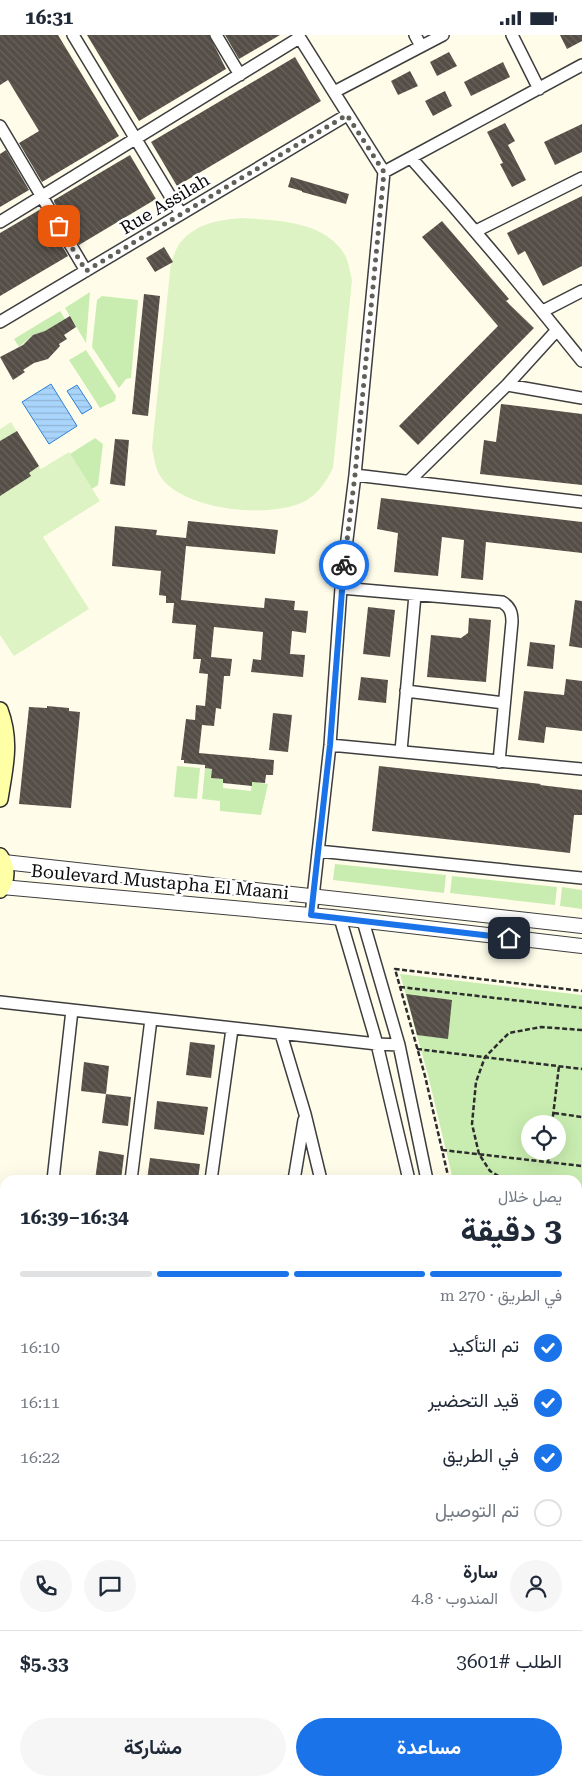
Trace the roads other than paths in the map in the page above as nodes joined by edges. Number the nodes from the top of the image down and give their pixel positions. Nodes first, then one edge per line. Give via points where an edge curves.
1 (73, 35) edge
2 (216, 35) edge
3 (415, 35) edge
4 (442, 35) edge
5 (512, 35) edge
6 (299, 36) edge
7 (422, 46) junction
8 (582, 65) edge
9 (240, 75) junction
10 (539, 89) junction
11 (334, 92) junction
12 (347, 115) junction
13 (0, 127) edge
14 (136, 139) junction
15 (411, 158) junction
16 (384, 172) junction
17 (582, 177) edge
18 (42, 196) junction
19 (181, 214) junction
20 (0, 222) edge
21 (476, 231) junction
22 (86, 271) junction
23 (582, 291) edge
24 (543, 311) junction
25 (0, 322) edge
26 (558, 330) junction
27 (582, 361) edge
28 (507, 385) junction
29 (582, 398) edge
30 (355, 475) junction
31 (410, 480) junction
32 (582, 502) edge
33 (341, 588) junction
34 (415, 595) junction
35 (406, 691) junction
36 (504, 703) junction
37 (0, 710) edge
38 (330, 745) junction
39 (401, 751) junction
40 (498, 762) junction
41 (582, 769) edge
42 (0, 799) edge
43 (318, 851) junction
44 (2, 859) edge
45 (161, 878) junction
46 (582, 879) edge
47 (1, 888) edge
48 (313, 897) junction
49 (159, 900) junction
50 (311, 915) junction
51 (340, 918) junction
52 (363, 921) junction
53 (582, 926) edge
54 (582, 946) edge
55 (0, 1002) edge
56 (72, 1010) junction
57 (150, 1019) junction
58 (232, 1029) junction
59 (281, 1034) junction
60 (377, 1044) junction
61 (399, 1045) junction
62 (305, 1114) junction
63 (54, 1175) edge
64 (132, 1175) edge
65 (212, 1175) edge
66 (295, 1175) edge
67 (320, 1175) edge
68 (408, 1175) edge
69 (426, 1175) edge

1 - 14 street
2 - 9 street
3 - 7 street
4 - 7 street
5 - 10 street
6 - 9 street
6 - 11 street
7 - 11 street
8 - 10 street
9 - 14 street
10 - 15 street
11 - 12 street
12 - 16 street
12 - 19 street, Rue Assilah
13 - 18 street
14 - 18 street
14 - 19 street
15 - 16 street
15 - 21 street
16 - 30 street
17 - 21 street
18 - 20 street
18 - 22 street
19 - 22 street, Rue Assilah
21 - 24 street
22 - 25 street, Rue Assilah
23 - 24 street
24 - 26 street
26 - 27 street
26 - 28 street
28 - 29 street
28 - 31 street
30 - 31 street
30 - 33 street
31 - 32 street
33 - 34 street
33 - 38 street
34 - 35 street
34 - 36 street via 507,605 512,621
35 - 36 street
35 - 39 street
36 - 40 street
37 - 42 main road via 7,737
38 - 39 street
38 - 43 street
39 - 40 street
40 - 41 street
43 - 46 street
43 - 48 street
44 - 45 street, Boulevard Mustapha El Maani
44 - 47 main road via 6,875
45 - 48 street, Boulevard Mustapha El Maani
45 - 49 street
47 - 49 street, Boulevard Mustapha El Maani
48 - 50 street
48 - 53 street, Boulevard Mustapha El Maani
49 - 50 street, Boulevard Mustapha El Maani
50 - 51 street, Boulevard Mustapha El Maani
51 - 52 street, Boulevard Mustapha El Maani
51 - 60 street
52 - 54 street, Boulevard Mustapha El Maani
52 - 61 street
55 - 56 street
56 - 57 street
56 - 63 street
57 - 58 street
57 - 64 street
58 - 59 street
58 - 65 street
59 - 60 street
59 - 62 street
60 - 61 street
60 - 68 street
61 - 69 street
62 - 66 street
62 - 67 street

